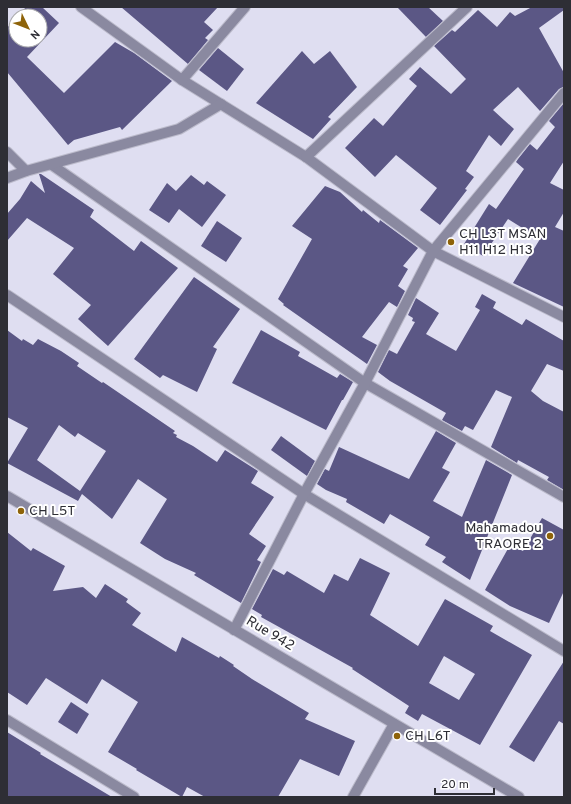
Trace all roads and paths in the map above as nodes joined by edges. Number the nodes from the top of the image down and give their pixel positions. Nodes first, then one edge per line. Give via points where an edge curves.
1 (81, 7) edge
2 (245, 7) edge
3 (467, 7) edge
4 (182, 80) junction
5 (564, 93) edge
6 (221, 104) junction
7 (7, 152) edge
8 (306, 157) junction
9 (52, 165) junction
10 (26, 171) junction
11 (7, 178) edge
12 (433, 251) junction
13 (7, 295) edge
14 (564, 317) edge
15 (364, 384) junction
16 (304, 494) junction
17 (7, 496) edge
18 (564, 497) edge
19 (234, 630) junction
20 (564, 651) edge
21 (7, 720) edge
22 (394, 724) junction
23 (134, 797) edge
24 (353, 797) edge
25 (518, 797) edge

1 - 4 street
2 - 4 street
3 - 8 street
4 - 6 street
5 - 12 street
6 - 8 street
6 - 9 street via 179,129
7 - 10 street
8 - 12 street
9 - 10 street
9 - 15 street
10 - 11 street
12 - 14 street
12 - 15 street
13 - 16 street
15 - 16 street
15 - 18 street
16 - 19 street
16 - 20 street
17 - 19 street, Rue 942
19 - 22 street, Rue 942
21 - 23 street
22 - 24 street
22 - 25 street, Rue 942

